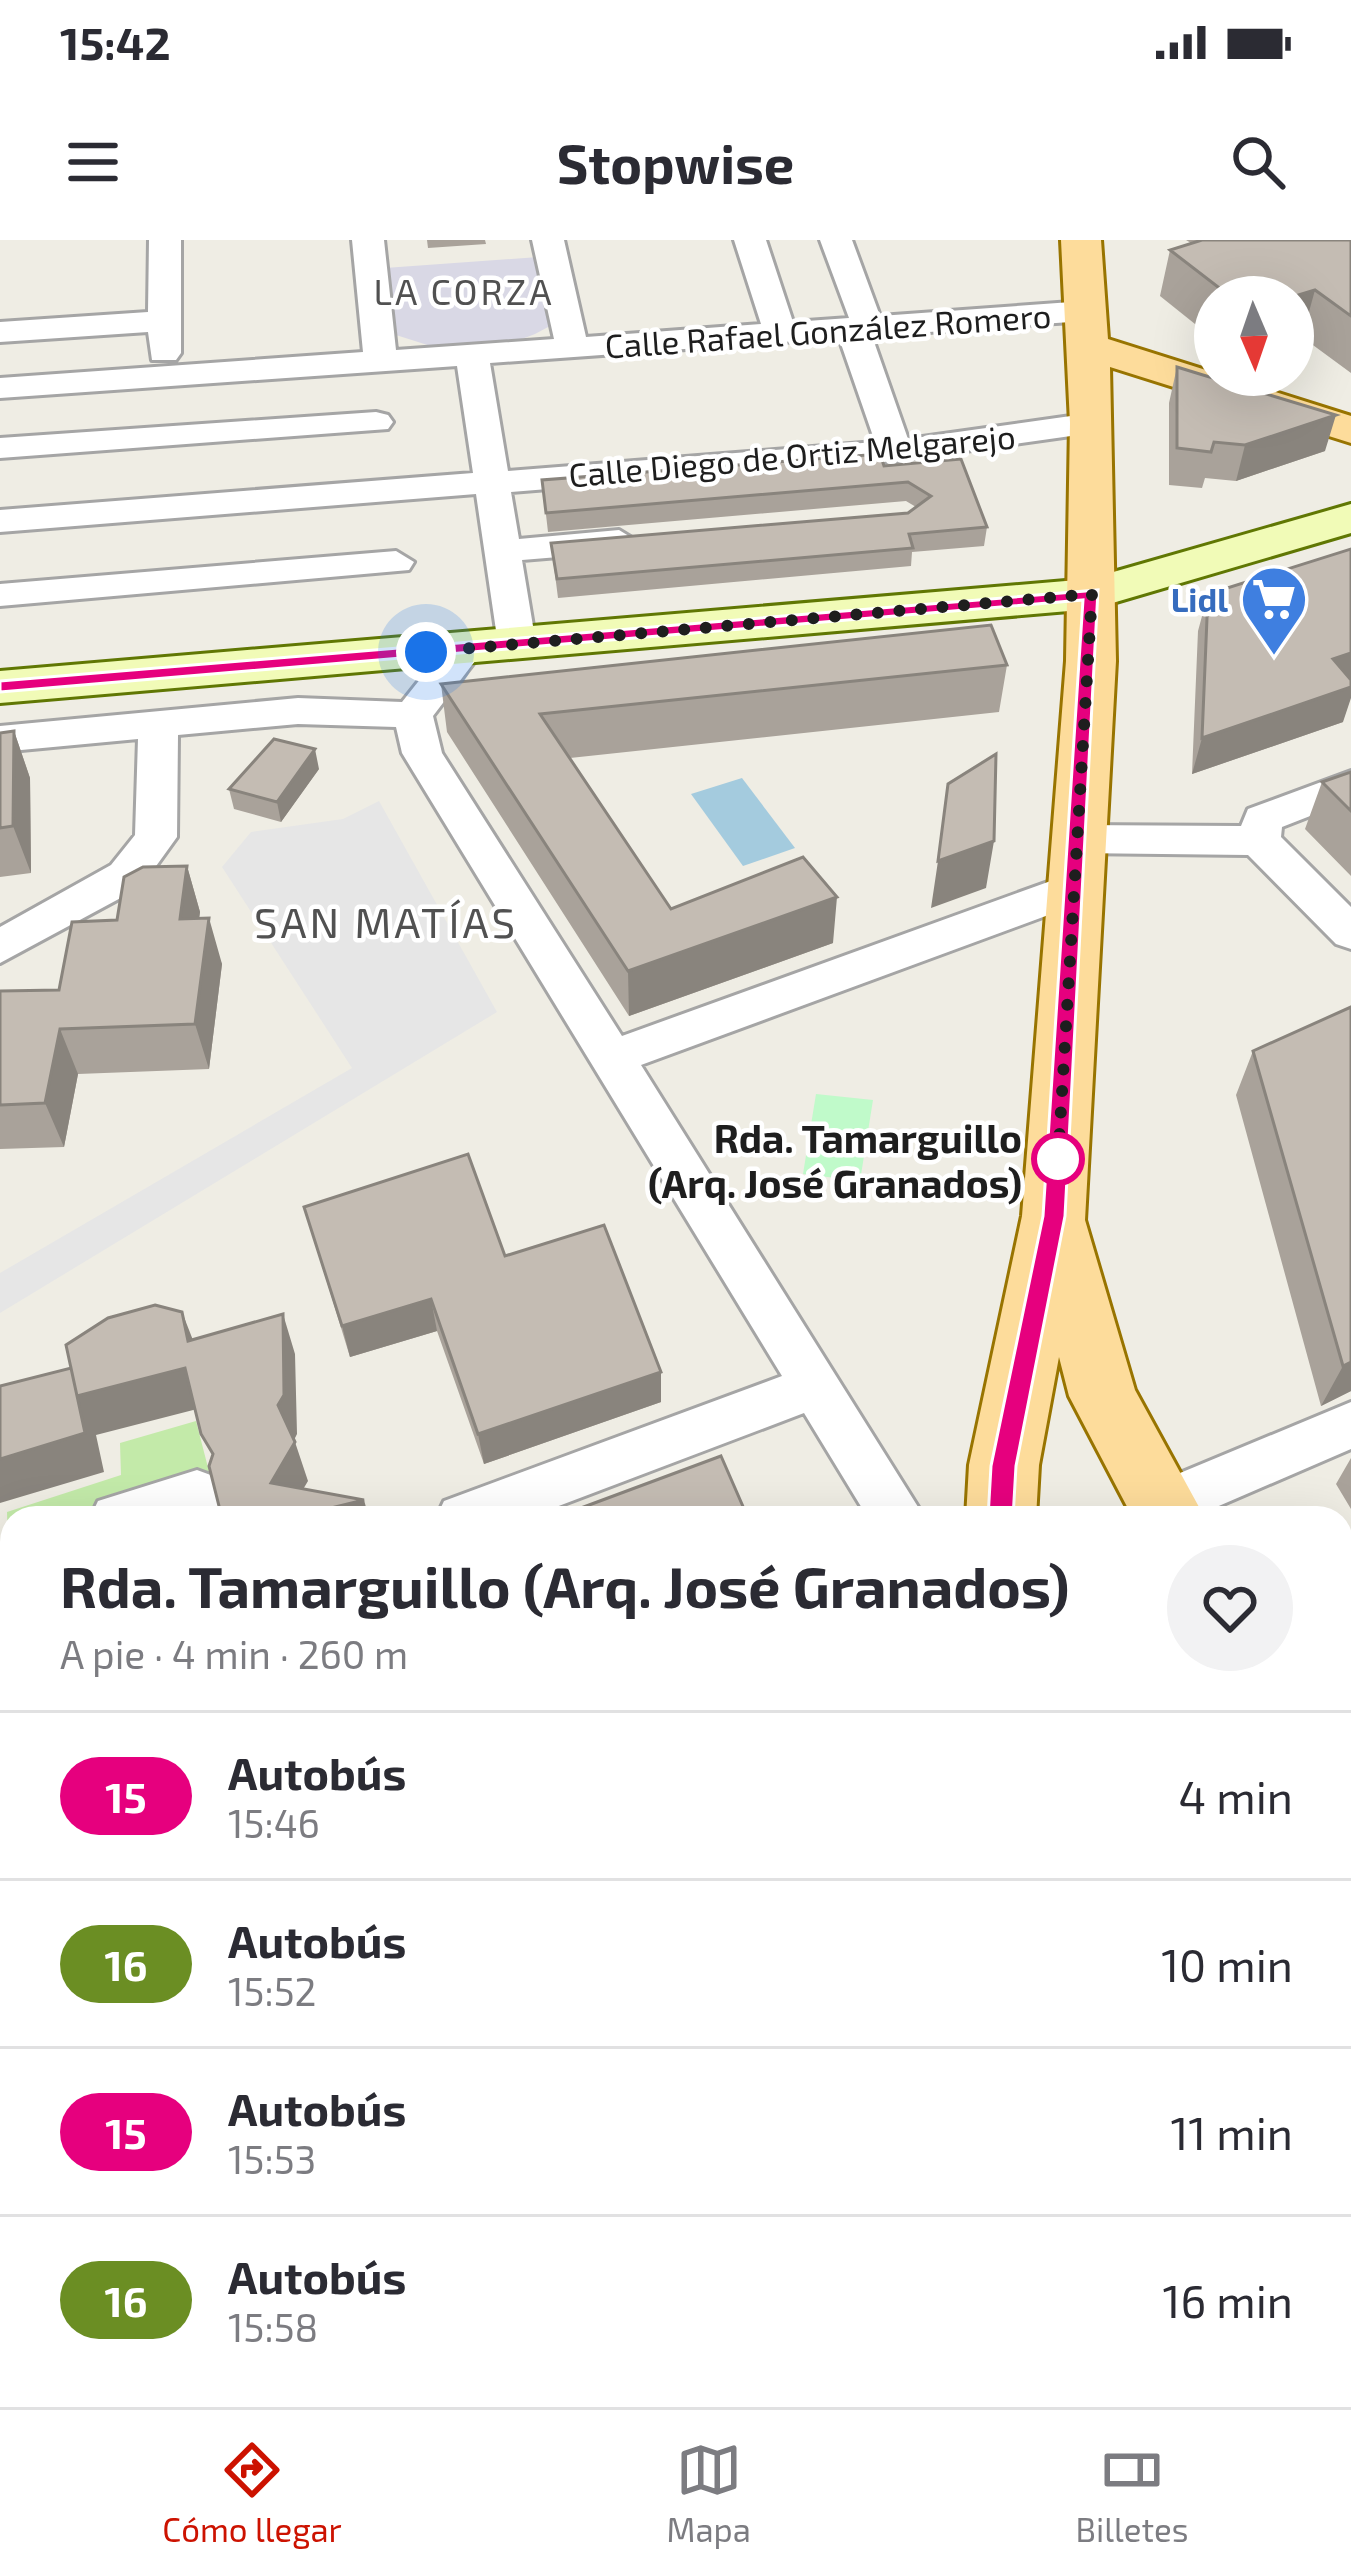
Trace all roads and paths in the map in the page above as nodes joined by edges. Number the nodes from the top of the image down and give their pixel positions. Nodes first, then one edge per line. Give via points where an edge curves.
1 (165, 240) edge
2 (368, 240) edge
3 (548, 240) edge
4 (750, 240) edge
5 (836, 240) edge
6 (1081, 240) edge
7 (164, 321) junction
8 (860, 327) junction
9 (1086, 329) junction
10 (0, 332) edge
11 (780, 332) junction
12 (572, 348) junction
13 (472, 355) junction
14 (380, 360) junction
15 (163, 376) junction
16 (0, 388) edge
17 (376, 422) dead end
18 (1092, 423) junction
19 (1351, 430) edge
20 (0, 448) edge
21 (895, 451) junction
22 (491, 483) junction
23 (1351, 518) edge
24 (0, 521) edge
25 (645, 538) edge
26 (502, 550) junction
27 (396, 562) dead end
28 (1092, 594) junction
29 (0, 595) edge
30 (517, 644) junction
31 (466, 648) junction
32 (346, 658) junction
33 (0, 687) edge
34 (413, 715) junction
35 (158, 724) junction
36 (0, 739) edge
37 (1351, 785) edge
38 (1259, 841) junction
39 (1075, 864) junction
40 (1351, 933) edge
41 (0, 947) edge
42 (611, 1058) junction
43 (1054, 1216) junction
44 (818, 1385) junction
45 (1351, 1425) edge
46 (197, 1494) dead end
47 (157, 1506) edge
48 (495, 1506) edge
49 (891, 1506) edge
50 (1002, 1506) edge
51 (1164, 1506) edge
52 (1180, 1506) edge

1 - 7 street
2 - 14 street
3 - 12 street
4 - 11 street
5 - 8 street
6 - 9 main road
7 - 10 street
7 - 15 street
8 - 9 street, Calle Rafael González Romero
8 - 11 street, Calle Rafael González Romero
8 - 21 street
9 - 18 main road
9 - 19 main road
11 - 12 street, Calle Rafael González Romero
12 - 13 street, Calle Rafael González Romero
13 - 14 street, Calle Rafael González Romero
13 - 22 street
14 - 15 street, Calle Rafael González Romero
15 - 16 street, Calle Rafael González Romero
17 - 20 street
18 - 21 street, Calle Diego de Ortiz Melgarejo
18 - 28 main road
21 - 22 street, Calle Diego de Ortiz Melgarejo
22 - 24 street, Calle Diego de Ortiz Melgarejo
22 - 26 street
23 - 28 main road
25 - 26 street
26 - 30 street
27 - 29 street
28 - 30 main road
28 - 39 main road
30 - 31 main road
31 - 32 main road
31 - 34 street
32 - 33 main road
32 - 34 street
34 - 35 street via 298,711
34 - 42 street via 422,753
35 - 36 street
35 - 41 street via 156,837 127,876
37 - 38 street via 1263,819
38 - 39 street
38 - 40 street
39 - 42 street
39 - 43 main road
42 - 44 street
43 - 50 main road
43 - 51 main road via 1103,1396
44 - 48 street
44 - 49 street
45 - 52 street
46 - 47 street

